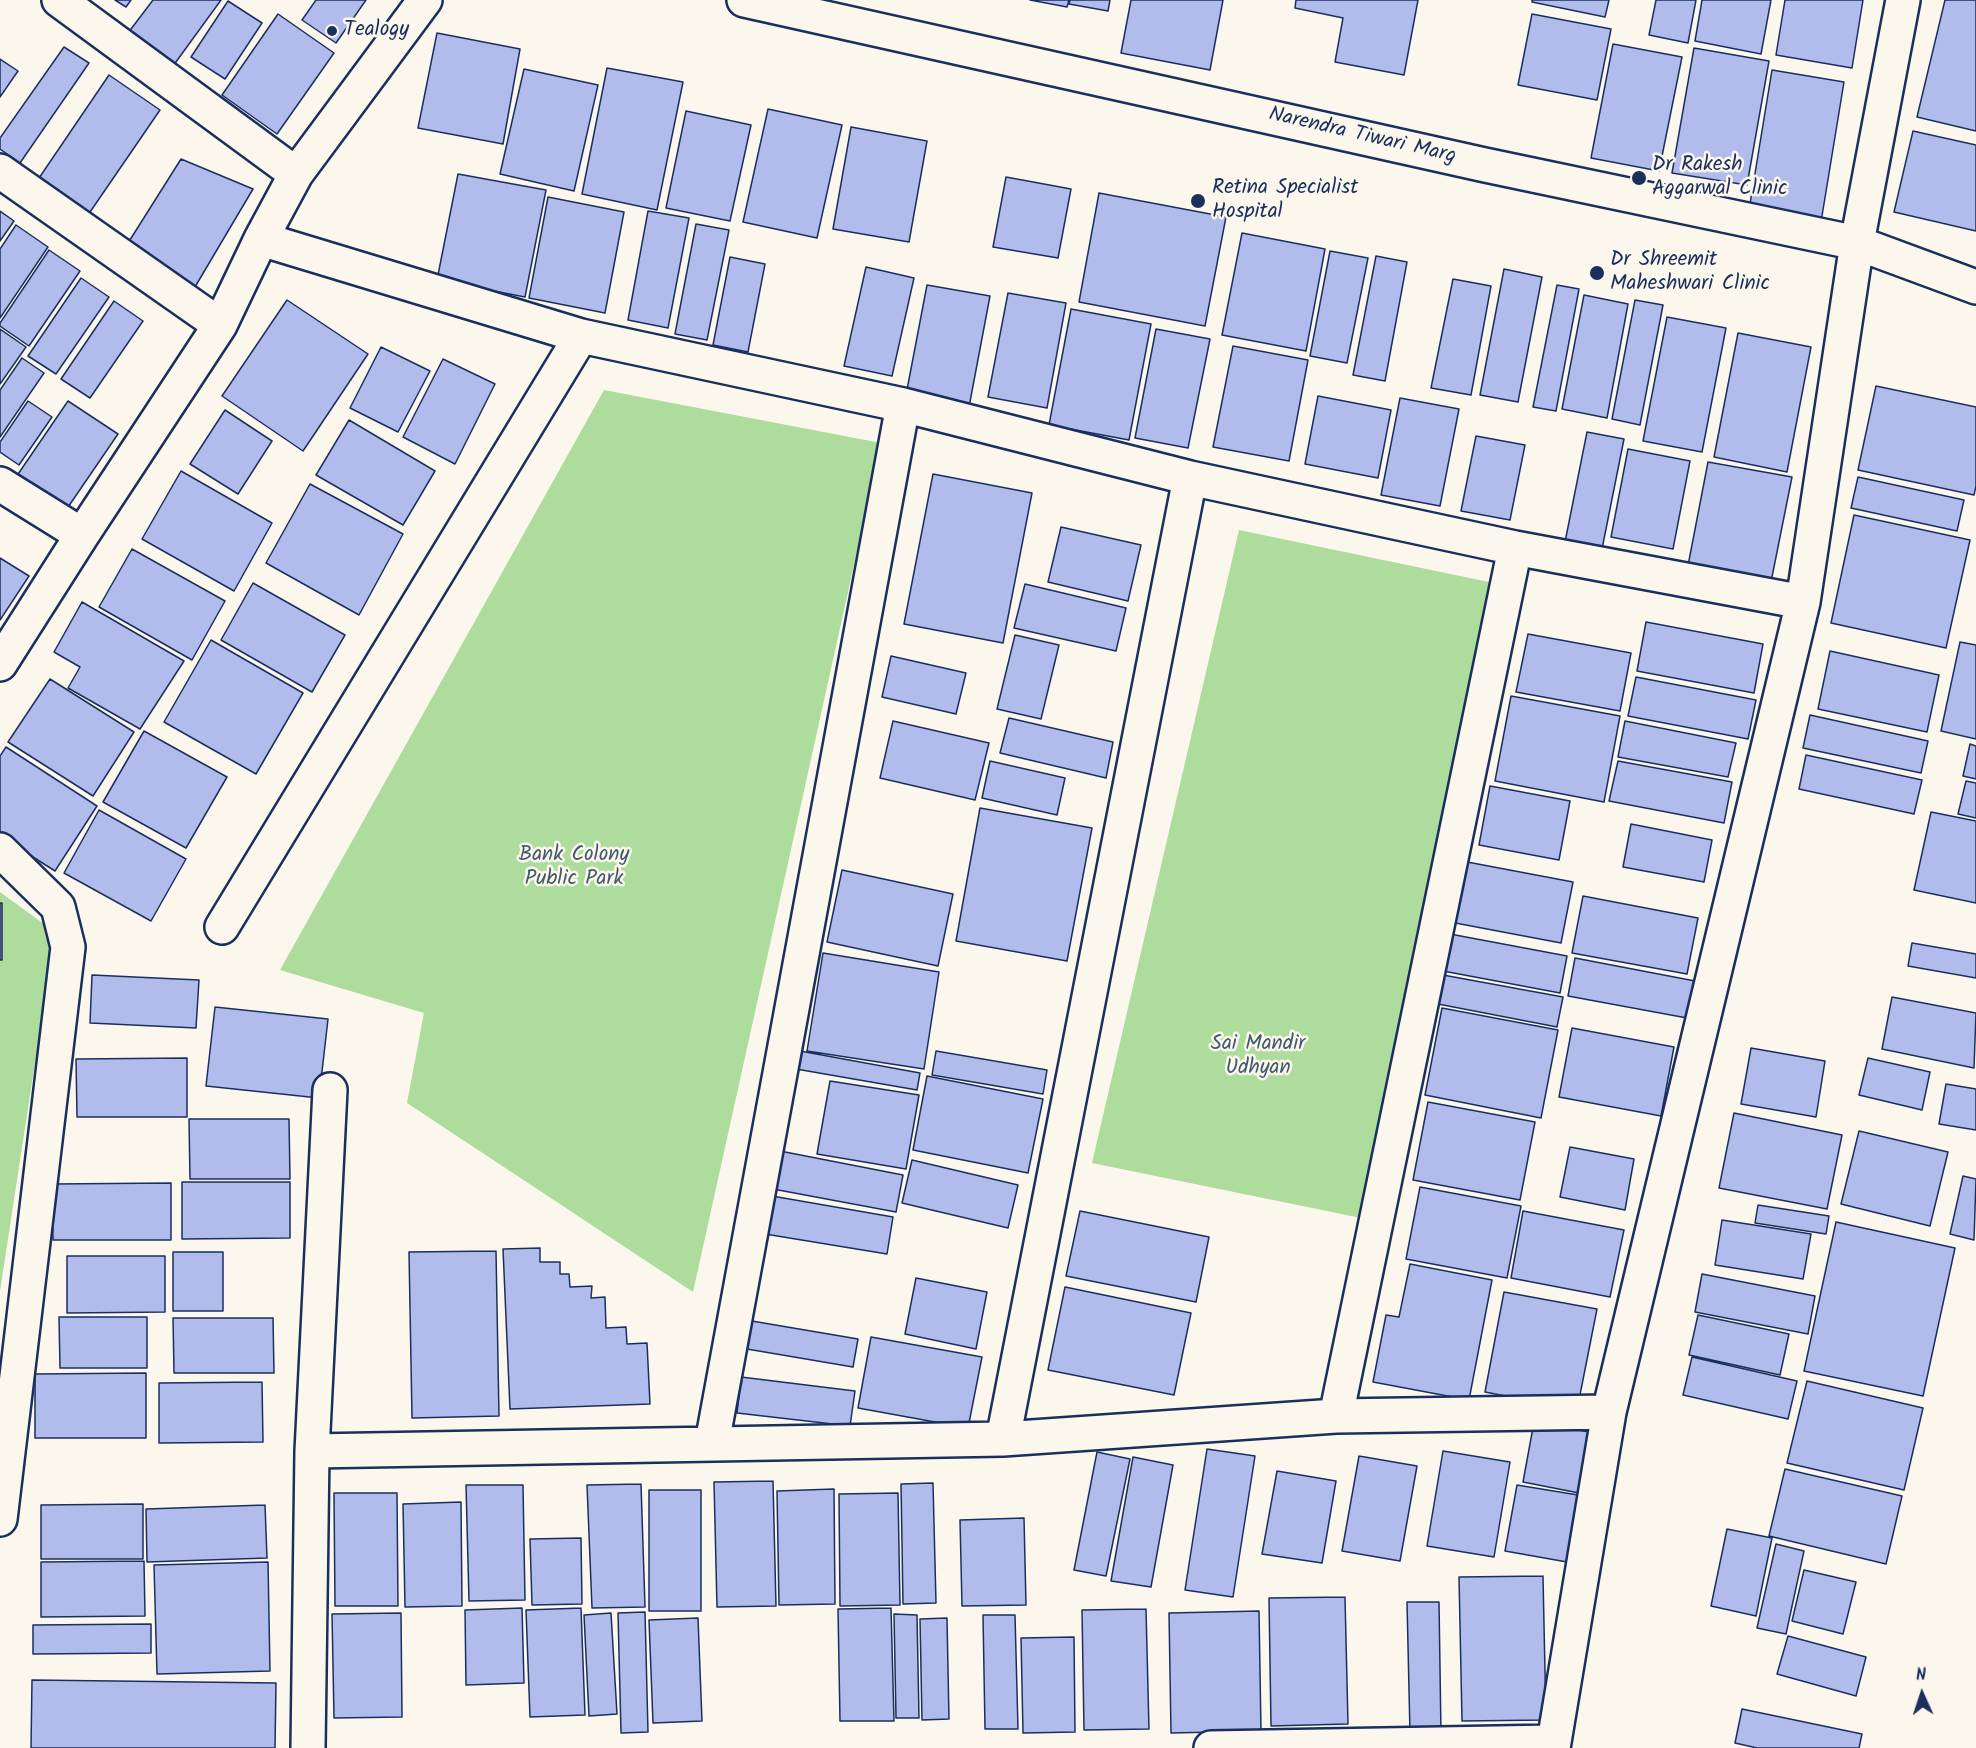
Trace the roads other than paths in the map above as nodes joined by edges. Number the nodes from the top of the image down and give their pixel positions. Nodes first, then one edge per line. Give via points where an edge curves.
1 (59, 0) edge
2 (425, 0) edge
3 (744, 0) edge
4 (1904, 0) edge
5 (838, 10) edge
6 (0, 171) edge
7 (296, 174) junction
8 (261, 239) junction
9 (1857, 243) junction
10 (1976, 287) edge
11 (220, 325) junction
12 (581, 336) junction
13 (903, 405) junction
14 (1190, 478) junction
15 (0, 484) edge
16 (82, 535) junction
17 (1515, 548) junction
18 (1803, 602) junction
19 (0, 664) edge
20 (0, 850) edge
21 (222, 927) dead end
22 (330, 1090) dead end
23 (1609, 1412) junction
24 (1336, 1416) junction
25 (1003, 1439) junction
26 (712, 1443) junction
27 (312, 1451) junction
28 (0, 1519) edge
29 (1553, 1745) edge
30 (308, 1748) edge
31 (1211, 1748) edge

1 - 7 street
2 - 7 street
3 - 5 street, Narendra Tiwari Marg
4 - 9 street
5 - 9 street, Narendra Tiwari Marg via 1485,165
6 - 11 street
7 - 8 street
8 - 11 street
8 - 12 street
9 - 10 street, Narendra Tiwari Marg
9 - 18 street
11 - 16 street
12 - 13 street
12 - 21 street
13 - 14 street
13 - 26 street
14 - 17 street
14 - 25 street
15 - 16 street
16 - 19 street
17 - 18 street
17 - 24 street
18 - 23 street
20 - 28 street via 58,907 68,947
22 - 27 street
23 - 24 street
23 - 29 street
24 - 25 street
25 - 26 street
26 - 27 street
27 - 30 street
29 - 31 street

